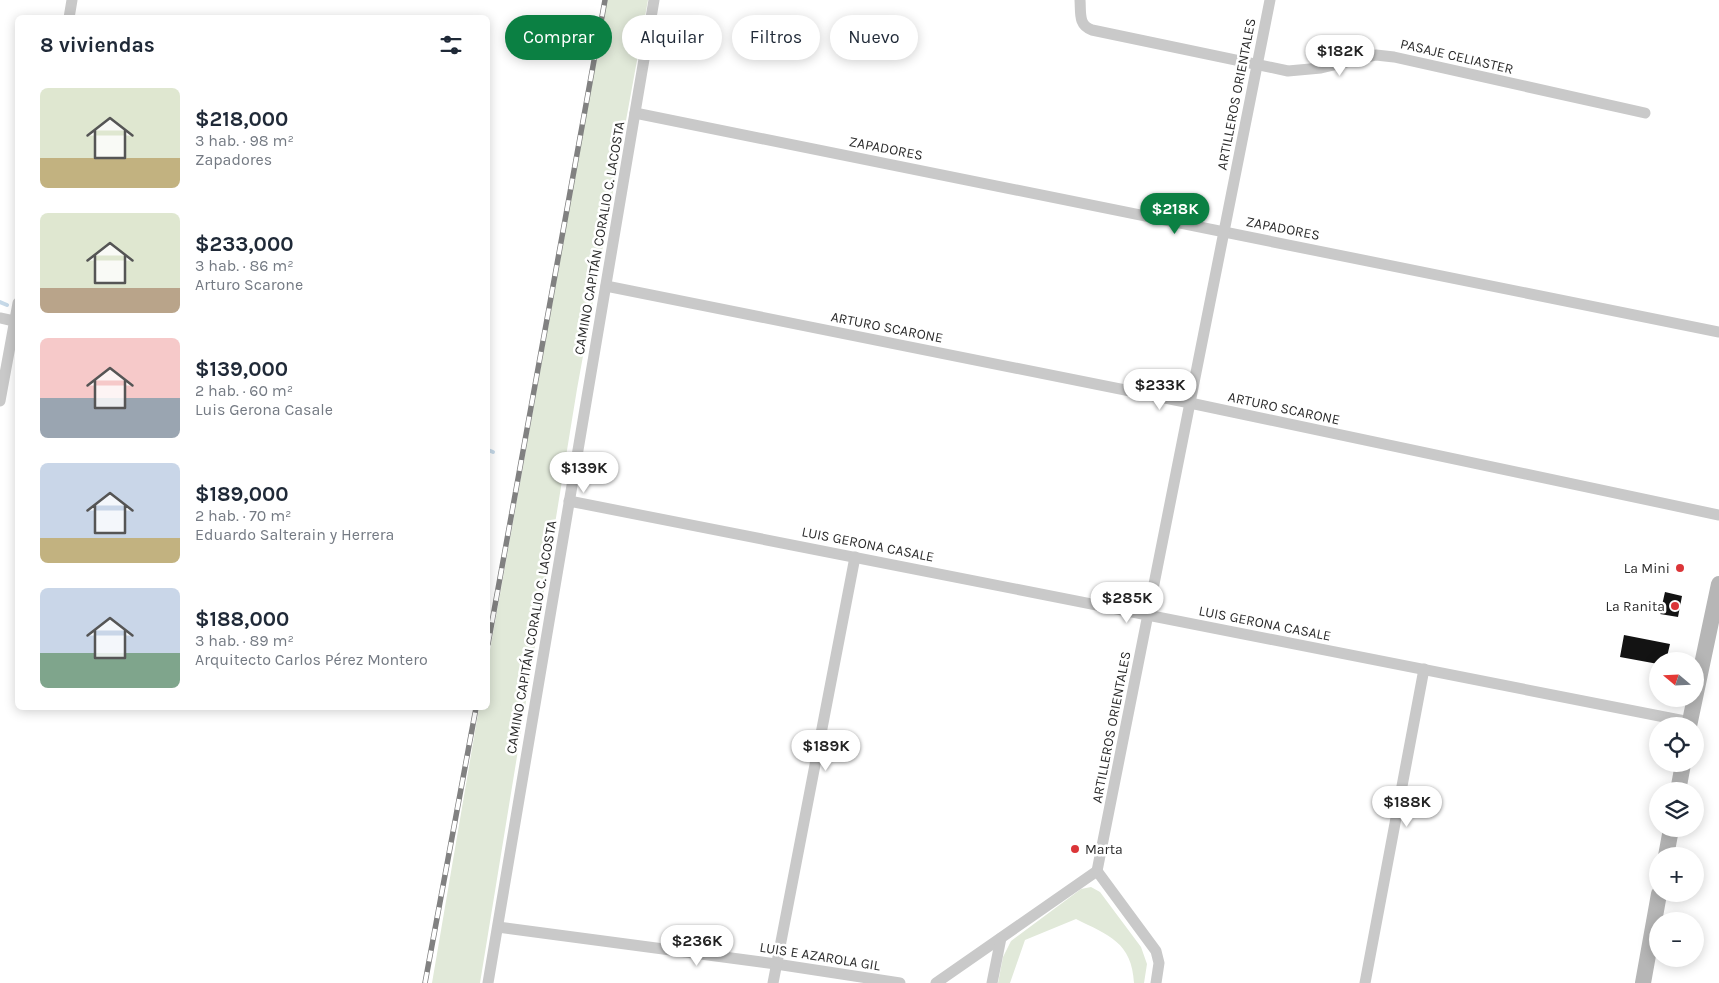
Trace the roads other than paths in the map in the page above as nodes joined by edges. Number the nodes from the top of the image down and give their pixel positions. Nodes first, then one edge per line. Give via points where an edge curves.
1 (72, 0) edge
2 (654, 0) edge
3 (1080, 0) edge
4 (1270, 0) edge
5 (70, 15) edge
6 (1257, 66) junction
7 (635, 113) junction
8 (1645, 113) dead end
9 (1224, 232) junction
10 (606, 286) junction
11 (15, 317) edge
12 (0, 318) edge
13 (14, 322) junction
14 (1719, 332) edge
15 (0, 401) edge
16 (1190, 403) junction
17 (569, 501) junction
18 (1719, 515) edge
19 (855, 557) junction
20 (1719, 584) edge
21 (1148, 615) junction
22 (1714, 635) edge
23 (1424, 669) junction
24 (1656, 717) edge
25 (1692, 717) edge
26 (1098, 871) junction
27 (1658, 902) edge
28 (498, 927) junction
29 (1001, 938) junction
30 (776, 964) junction
31 (488, 983) edge
32 (773, 983) edge
33 (900, 983) edge
34 (936, 983) edge
35 (992, 983) edge
36 (1156, 983) edge
37 (1365, 983) edge
38 (1643, 983) edge

1 - 5 street
2 - 7 street, CAMINO CAPITÁN CORALIO C. LACOSTA
3 - 6 street, PASAJE CELIASTER via 1081,22 1085,28
4 - 6 street, ARTILLEROS ORIENTALES
6 - 8 street, PASAJE CELIASTER via 1304,70 1376,56 1394,57
6 - 9 street, ARTILLEROS ORIENTALES
7 - 9 street, ZAPADORES
7 - 10 street, CAMINO CAPITÁN CORALIO C. LACOSTA
9 - 14 street, ZAPADORES
9 - 16 street, ARTILLEROS ORIENTALES
10 - 16 street, ARTURO SCARONE
10 - 17 street, CAMINO CAPITÁN CORALIO C. LACOSTA
11 - 13 street
12 - 13 street
13 - 15 street
16 - 18 street, ARTURO SCARONE
16 - 21 street, ARTILLEROS ORIENTALES
17 - 19 street, LUIS GERONA CASALE
17 - 28 street, CAMINO CAPITÁN CORALIO C. LACOSTA
19 - 21 street, LUIS GERONA CASALE
19 - 30 street
20 - 22 street
21 - 23 street, LUIS GERONA CASALE
21 - 26 street, ARTILLEROS ORIENTALES
22 - 25 street
23 - 24 street, LUIS GERONA CASALE
23 - 37 street
26 - 29 street
26 - 36 street via 1156,951
27 - 38 street
28 - 30 street, LUIS E AZAROLA GIL
28 - 31 street, CAMINO CAPITÁN CORALIO C. LACOSTA
29 - 34 street
29 - 35 street
30 - 32 street
30 - 33 street, LUIS E AZAROLA GIL

